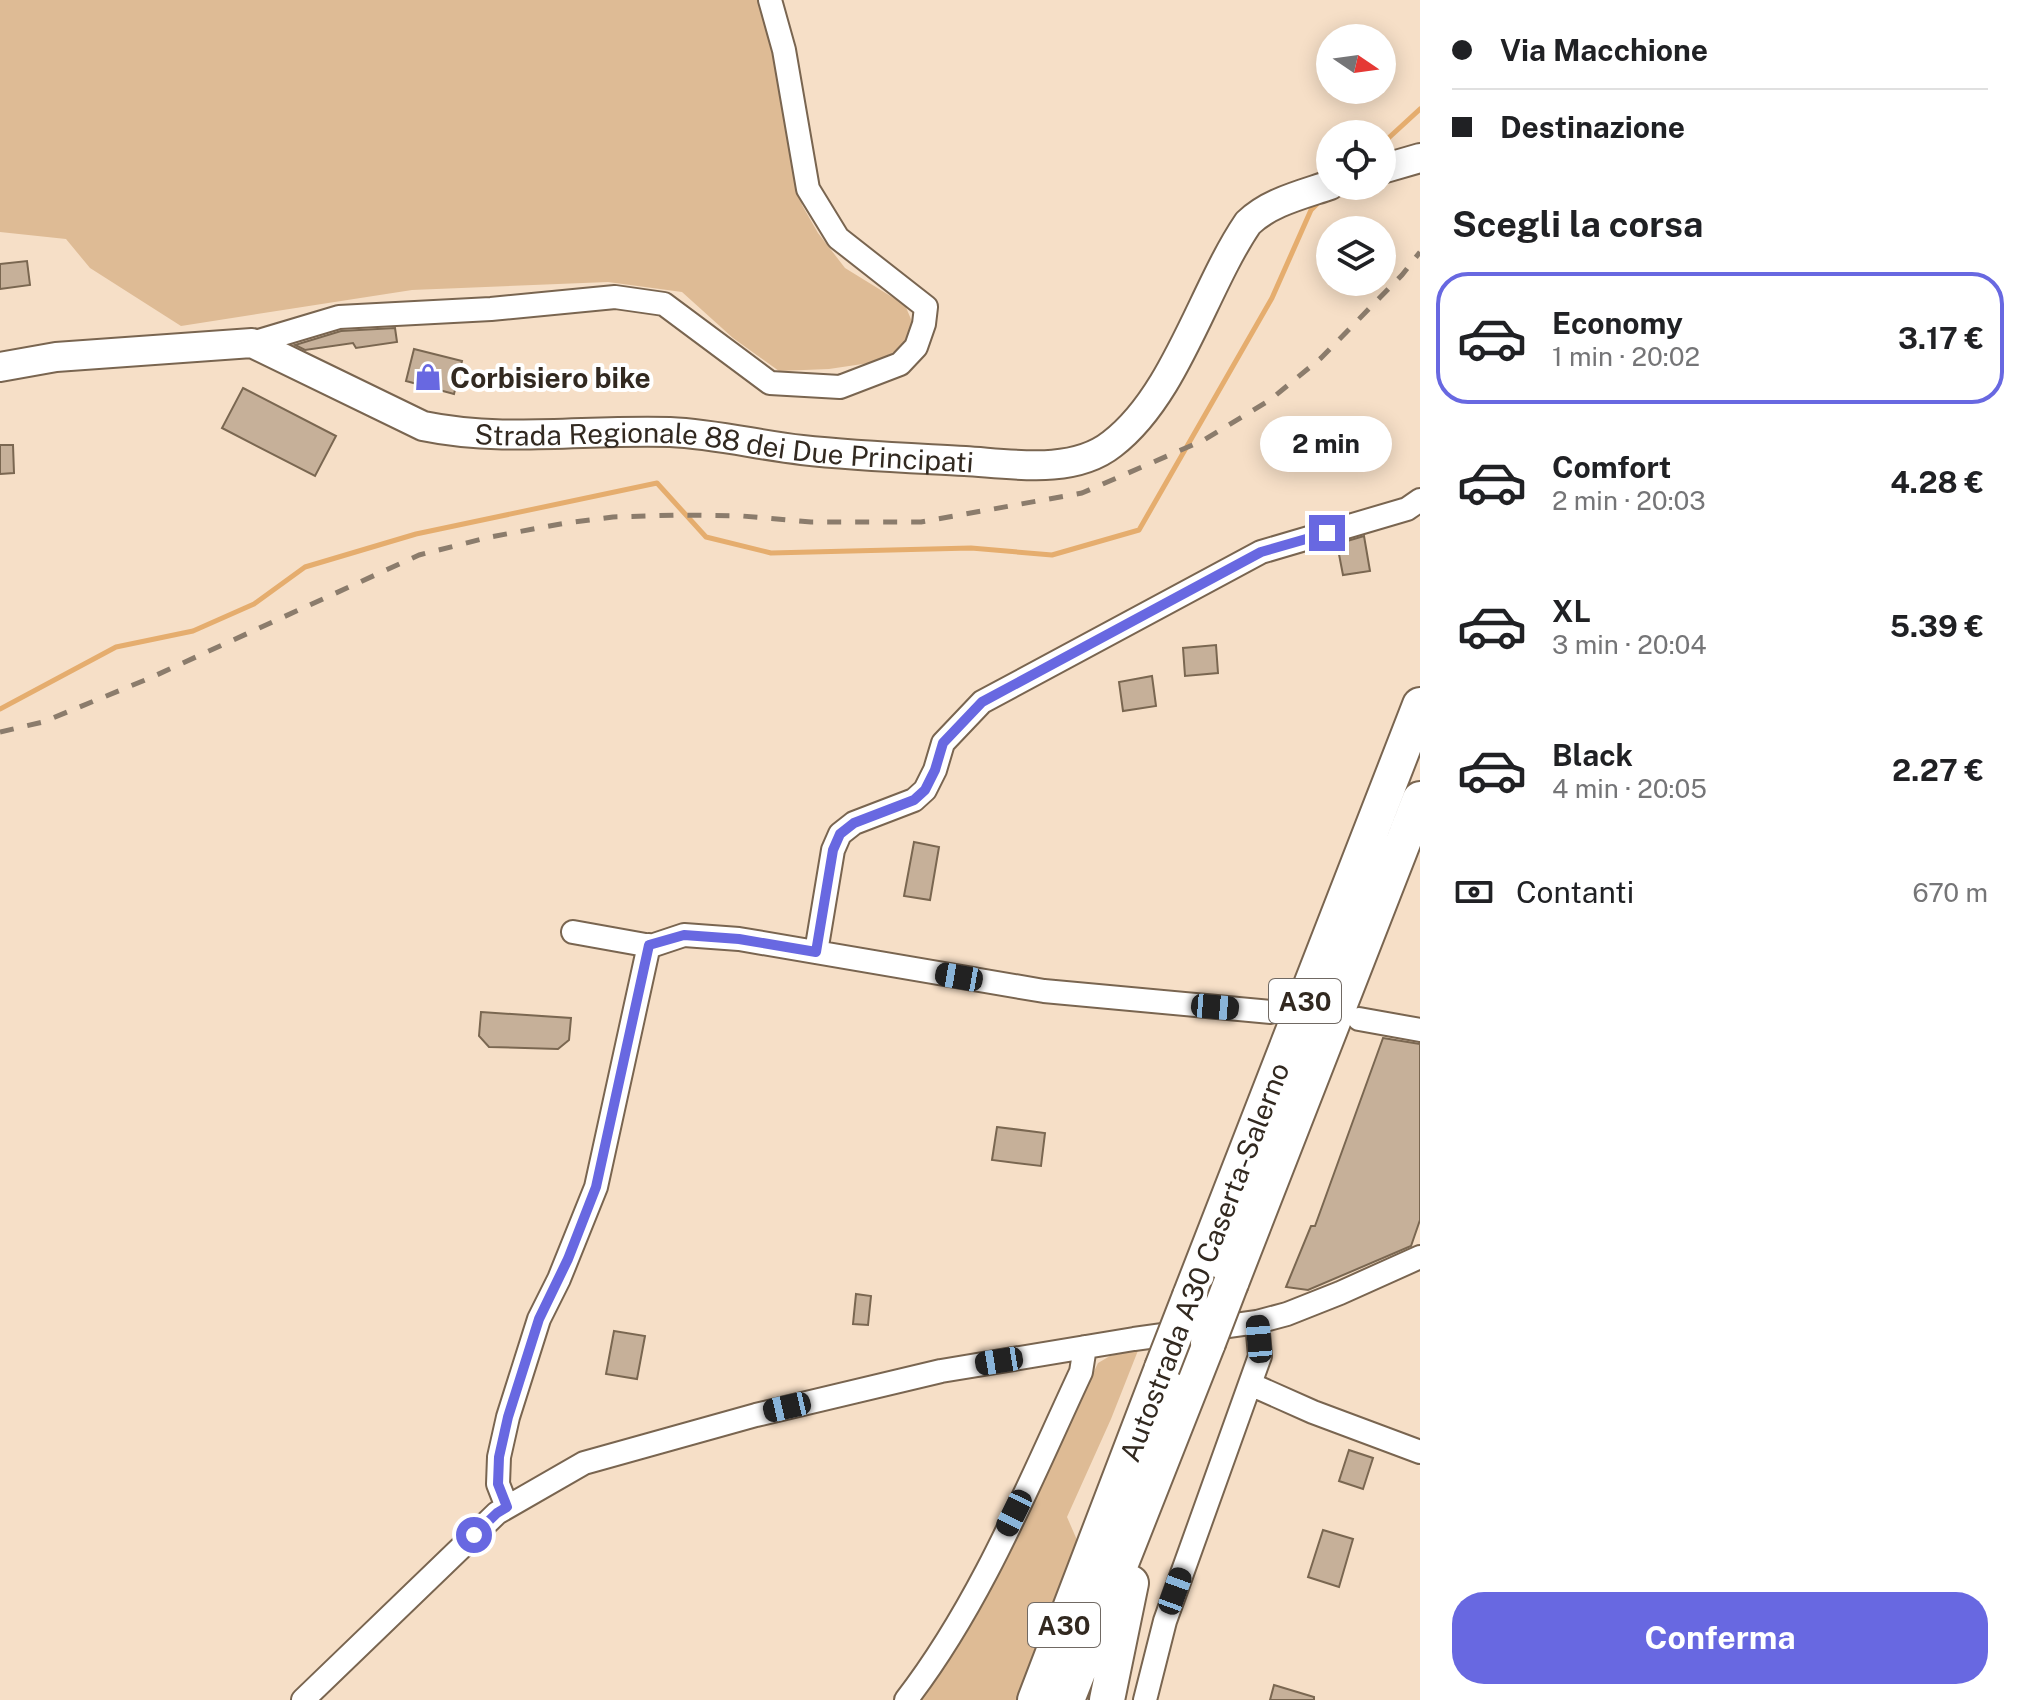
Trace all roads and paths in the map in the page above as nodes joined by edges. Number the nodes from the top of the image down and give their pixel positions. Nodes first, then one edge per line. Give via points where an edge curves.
1 (770, 0) edge
2 (1420, 158) edge
3 (1396, 165) edge
4 (1316, 190) edge
5 (252, 343) junction
6 (11, 370) edge
7 (0, 379) edge
8 (1420, 500) edge
9 (1420, 705) edge
10 (1420, 799) edge
11 (573, 932) dead end
12 (649, 945) junction
13 (816, 952) junction
14 (1271, 1012) dead end
15 (1359, 1019) dead end
16 (1420, 1030) edge
17 (1420, 1257) edge
18 (1257, 1322) junction
19 (1208, 1343) junction
20 (1085, 1347) junction
21 (1250, 1384) junction
22 (1420, 1452) edge
23 (507, 1507) junction
24 (303, 1700) edge
25 (906, 1700) edge
26 (1035, 1700) edge
27 (1067, 1700) edge
28 (1107, 1700) edge
29 (1145, 1700) edge

1 - 5 street via 808,189 838,238 926,307 916,347 900,364 840,387 770,383 664,304 615,297 339,317
2 - 3 main road
4 - 5 main road, Strada Regionale 88 dei Due Principati via 1258,214 1239,236 1141,415 1111,445 1076,462 1043,465 861,455 675,432 454,433 423,426
5 - 6 main road, Strada Regionale 88 dei Due Principati via 56,357
6 - 7 street
8 - 13 street via 1407,509 1261,552 982,702 943,743 925,790 840,834
9 - 26 highway, Autostrada A30 Caserta-Salerno / A30, bridge
10 - 19 highway, Autostrada A30 Caserta-Salerno / A30, bridge
11 - 12 street
12 - 13 street via 684,935
12 - 23 street via 596,1187 539,1319 508,1417 498,1484
13 - 14 street via 1044,991
15 - 16 street
17 - 18 street
18 - 20 street
18 - 21 street via 1260,1356
19 - 27 highway, A30
19 - 28 highway via 1132,1577
20 - 23 street via 941,1371 756,1415 584,1463
20 - 25 street via 1081,1372 995,1552
21 - 22 street
21 - 29 street via 1165,1621
23 - 24 street

